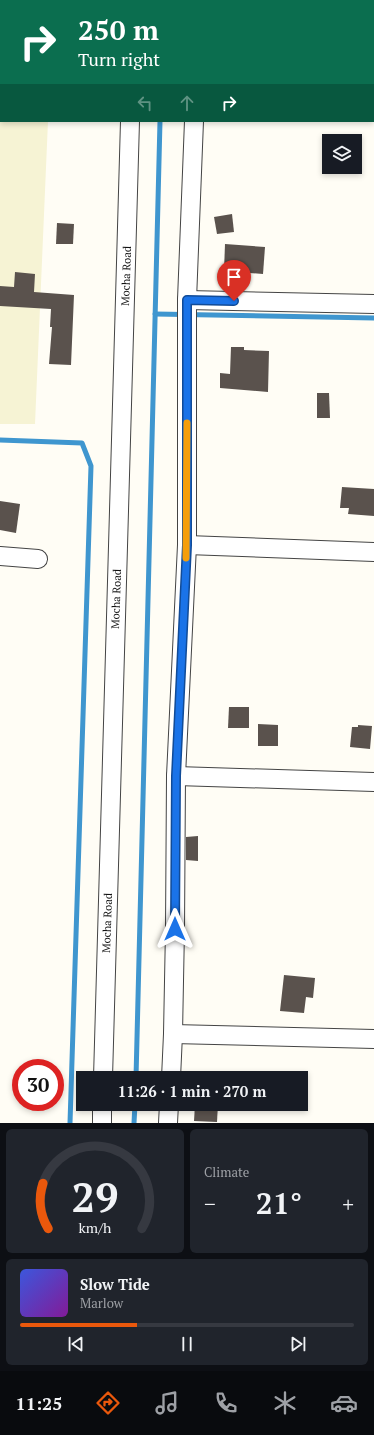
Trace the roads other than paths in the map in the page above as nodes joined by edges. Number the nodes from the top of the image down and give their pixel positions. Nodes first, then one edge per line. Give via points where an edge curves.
1 (130, 122) edge
2 (194, 122) edge
3 (187, 300) junction
4 (374, 304) edge
5 (187, 545) junction
6 (374, 552) edge
7 (0, 556) edge
8 (38, 559) dead end
9 (176, 776) junction
10 (374, 782) edge
11 (174, 1034) junction
12 (374, 1039) edge
13 (103, 1071) edge
14 (171, 1071) edge
15 (102, 1111) edge
16 (169, 1111) edge
17 (102, 1123) edge
18 (168, 1123) edge

1 - 13 street, Mocha Road
2 - 3 street
3 - 4 street
3 - 5 street
5 - 6 street
5 - 9 street
7 - 8 street
9 - 10 street
9 - 11 street
11 - 12 street
11 - 14 street
15 - 17 street
16 - 18 street

